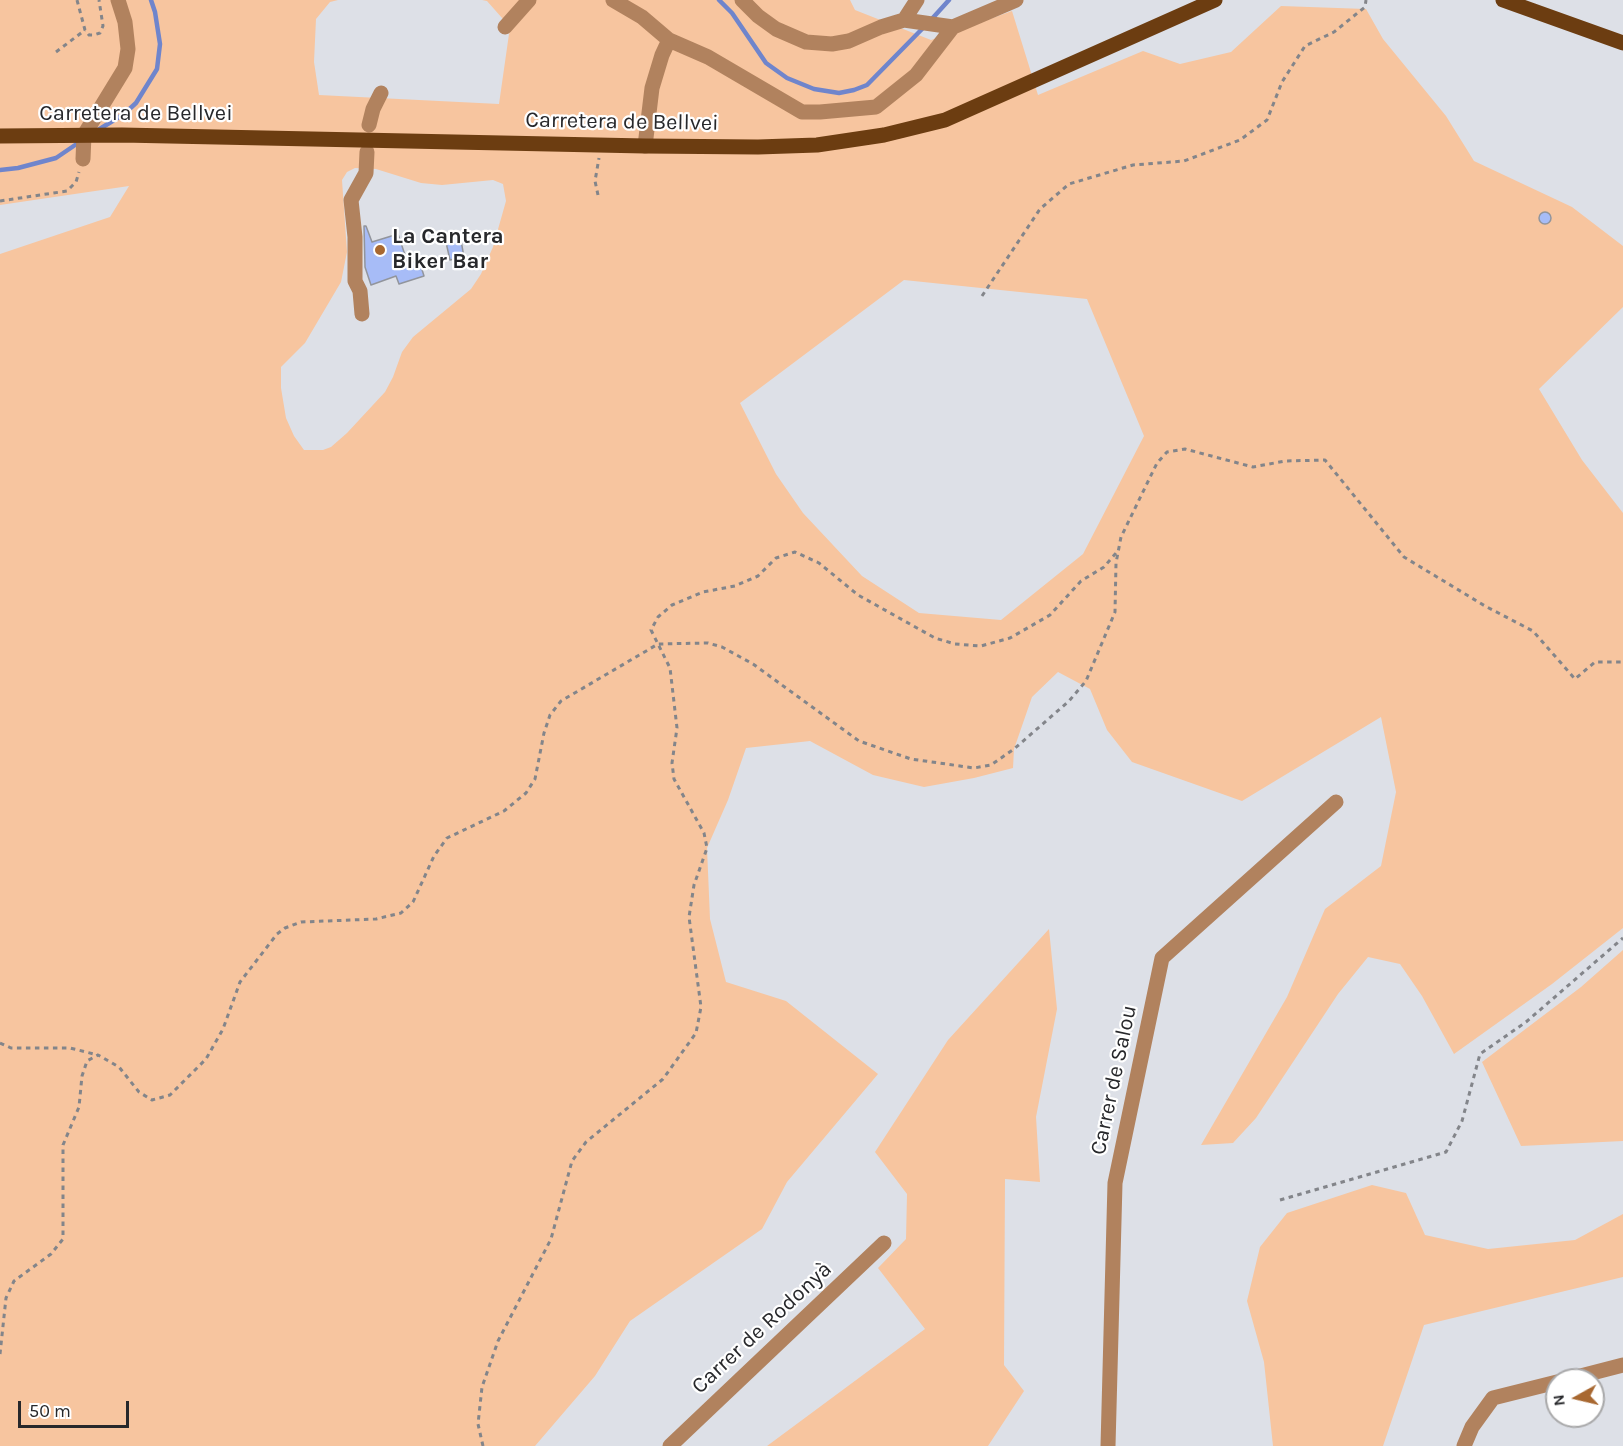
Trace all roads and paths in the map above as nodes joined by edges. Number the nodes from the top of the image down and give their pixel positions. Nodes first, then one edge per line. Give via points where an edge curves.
1 (77, 0) edge
2 (99, 0) edge
3 (118, 0) edge
4 (529, 0) edge
5 (613, 0) edge
6 (742, 0) edge
7 (917, 0) edge
8 (1016, 0) edge
9 (1215, 0) edge
10 (1366, 0) edge
11 (1503, 0) edge
12 (904, 20) junction
13 (946, 26) junction
14 (505, 27) dead end
15 (85, 30) junction
16 (669, 40) junction
17 (1623, 43) edge
18 (56, 52) dead end
19 (381, 93) dead end
20 (369, 125) dead end
21 (84, 135) junction
22 (0, 136) edge
23 (603, 145) junction
24 (645, 146) junction
25 (367, 152) dead end
26 (83, 159) joint
27 (598, 195) dead end
28 (0, 201) edge
29 (982, 296) dead end
30 (362, 314) dead end
31 (1121, 537) junction
32 (658, 644) junction
33 (1623, 662) edge
34 (1336, 802) dead end
35 (1623, 938) edge
36 (0, 1043) edge
37 (98, 1055) junction
38 (1280, 1200) dead end
39 (884, 1243) dead end
40 (0, 1354) edge
41 (1623, 1365) edge
42 (1605, 1370) edge
43 (1545, 1385) edge
44 (483, 1446) edge
45 (670, 1446) edge
46 (1108, 1446) edge
47 (1464, 1446) edge

1 - 15 path
2 - 15 path via 103,26 100,33 94,35
3 - 21 street via 128,49 124,68
4 - 14 street
5 - 16 street via 642,17
6 - 12 street via 776,29 806,42 849,41
7 - 12 street
8 - 13 street
9 - 24 main road, Carretera de Bellvei via 945,120 884,135 817,145
10 - 29 path via 1365,7 1334,32 1305,46 1282,82 1267,120 1240,140 1184,161 1133,165 1069,184 1040,209
11 - 17 main road
12 - 13 street
13 - 16 street via 916,75 876,107 820,112 802,112 708,57
15 - 18 path
16 - 24 street via 652,88
19 - 20 street
21 - 22 main road, Carretera de Bellvei
21 - 23 main road, Carretera de Bellvei
21 - 26 street
23 - 24 main road, Carretera de Bellvei
23 - 27 path via 595,181
25 - 30 street via 366,173 351,200 355,281
26 - 28 path via 76,182 67,191
31 - 32 path via 1115,554 1104,567 1081,581 1050,615 1010,638 981,646 935,638 858,595 819,563 795,552 776,558 758,576 735,586 703,592 672,605 658,617 651,630
31 - 32 path via 1115,612 1086,681 1069,701 991,765 974,768 911,759 859,741 753,664 722,647 708,643
31 - 33 path via 1156,463 1167,452 1185,449 1253,467 1324,459 1404,557 1533,630 1575,679 1595,662
32 - 37 path via 561,701 550,715 535,779 526,793 504,811 447,838 434,856 413,902 401,913 376,919 301,922 277,934 240,982 223,1029 206,1059 170,1095 152,1100 139,1092 119,1067
32 - 44 path via 670,668 677,728 674,779 704,833 706,848 689,917 701,1007 696,1033 663,1079 586,1142 572,1161 550,1239 498,1341 482,1387 477,1424
34 - 46 street, Carrer de Salou via 1162,958 1115,1183
35 - 38 path via 1526,1022 1480,1054 1462,1121 1446,1152
36 - 37 path via 11,1048 70,1048
37 - 40 path via 87,1061 79,1107 63,1145 63,1239 51,1254 14,1281 6,1298
39 - 45 street, Carrer de Rodonyà
41 - 42 street
43 - 47 street via 1493,1398

